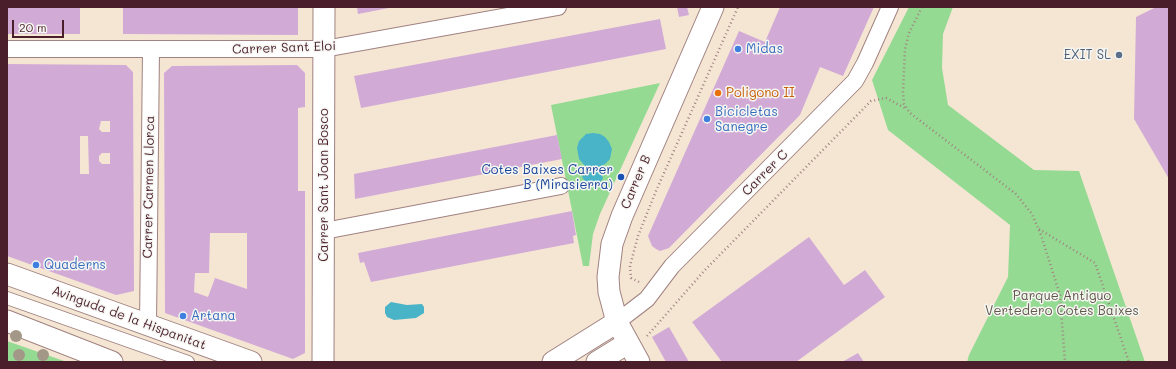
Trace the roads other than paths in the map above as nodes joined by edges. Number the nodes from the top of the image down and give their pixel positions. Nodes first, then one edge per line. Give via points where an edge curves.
1 (324, 7) edge
2 (558, 7) edge
3 (713, 7) edge
4 (890, 7) edge
5 (7, 49) edge
6 (324, 49) junction
7 (151, 50) junction
8 (561, 186) dead end
9 (324, 231) junction
10 (7, 274) edge
11 (7, 298) edge
12 (7, 320) edge
13 (617, 322) junction
14 (148, 325) junction
15 (633, 352) edge
16 (112, 362) edge
17 (188, 362) edge
18 (251, 362) edge
19 (323, 362) edge
20 (553, 362) edge
21 (597, 362) edge

1 - 6 street, Carrer Sant Joan Bosco
2 - 6 street, Carrer Sant Eloi
3 - 13 street, Carrer B via 616,230 608,277
4 - 13 street, Carrer C via 855,82 672,266 647,299
5 - 7 street, Carrer Sant Eloi
6 - 7 street, Carrer Sant Eloi
6 - 9 street, Carrer Sant Joan Bosco
7 - 14 street, Carrer Carmen Llorca
8 - 9 street
9 - 19 street, Carrer Sant Joan Bosco
10 - 14 street, Avinguda de la Hispanitat
11 - 17 street, Avinguda de la Hispanitat
12 - 16 street
13 - 15 street, Carrer B
13 - 20 street
14 - 18 street, Avinguda de la Hispanitat
15 - 21 street

